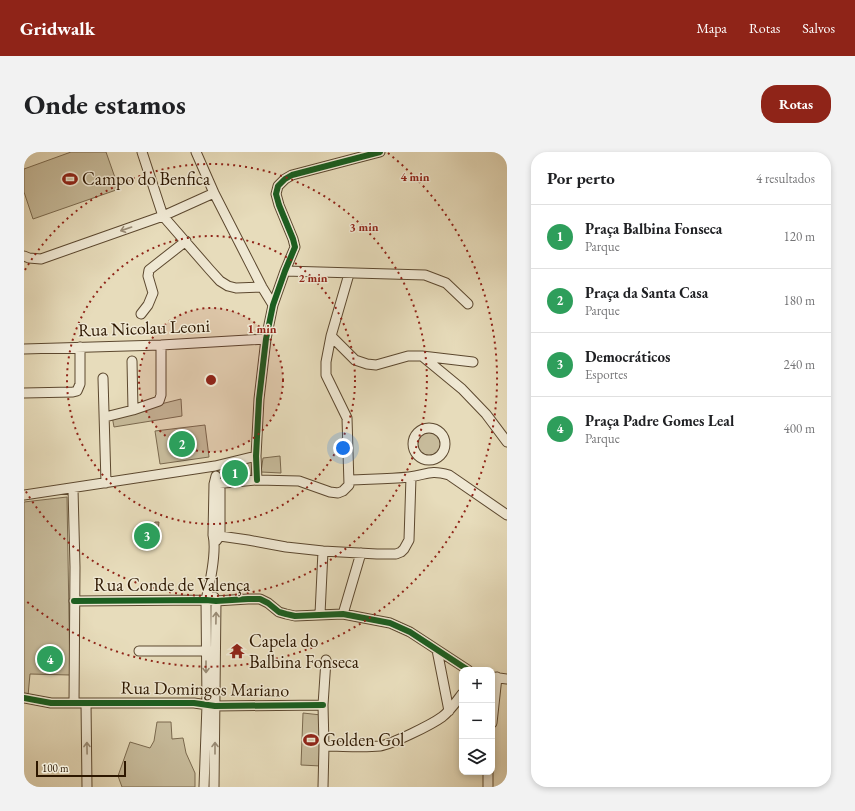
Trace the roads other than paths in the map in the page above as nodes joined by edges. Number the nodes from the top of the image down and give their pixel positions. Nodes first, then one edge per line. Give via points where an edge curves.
1 (142, 152) edge
2 (196, 152) edge
3 (380, 152) edge
4 (214, 193) junction
5 (163, 216) junction
6 (186, 241) junction
7 (24, 256) edge
8 (284, 271) junction
9 (349, 274) junction
10 (262, 287) junction
11 (468, 304) dead end
12 (273, 305) junction
13 (141, 314) dead end
14 (331, 336) junction
15 (266, 339) junction
16 (161, 345) junction
17 (80, 347) junction
18 (24, 349) edge
19 (422, 356) junction
20 (132, 361) dead end
21 (473, 362) dead end
22 (103, 378) dead end
23 (24, 393) edge
24 (133, 410) junction
25 (104, 417) junction
26 (507, 442) edge
27 (256, 456) junction
28 (433, 459) dead end
29 (215, 466) junction
30 (431, 472) junction
31 (411, 477) junction
32 (257, 480) junction
33 (350, 480) junction
34 (217, 482) junction
35 (106, 483) junction
36 (73, 489) junction
37 (24, 495) edge
38 (507, 515) edge
39 (216, 538) junction
40 (323, 551) junction
41 (361, 553) junction
42 (210, 586) junction
43 (206, 600) junction
44 (74, 601) junction
45 (216, 601) junction
46 (320, 614) junction
47 (344, 614) junction
48 (437, 650) junction
49 (139, 651) dead end
50 (211, 651) junction
51 (326, 660) dead end
52 (463, 667) edge
53 (495, 677) edge
54 (507, 679) edge
55 (24, 698) edge
56 (459, 698) edge
57 (74, 703) junction
58 (86, 703) junction
59 (211, 705) junction
60 (323, 705) junction
61 (449, 710) junction
62 (324, 746) junction
63 (488, 775) edge
64 (87, 787) edge
65 (204, 787) edge
66 (214, 787) edge
67 (323, 787) edge
68 (488, 787) edge

1 - 5 street
2 - 4 street
3 - 8 street via 292,175 278,186 276,194 279,205 295,248
4 - 5 street
4 - 10 street
5 - 6 street
5 -> 7 street via 41,259
6 - 10 street via 223,283 236,288
6 - 13 street via 149,270 148,276 153,293
8 - 9 street
8 - 12 street
9 - 11 street via 425,275 446,283
9 - 14 street
10 - 12 street
12 - 15 street
14 - 19 street via 355,360 367,364 376,365 408,356
14 - 33 street via 326,375 347,418
15 - 16 street, Rua Nicolau Leoni
15 - 27 street
16 - 17 street, Rua Nicolau Leoni
16 - 24 street via 159,401
17 - 18 street, Rua Nicolau Leoni
17 - 23 street via 80,384 77,391
19 - 21 street
19 - 26 street via 462,389 486,414
20 - 24 street
22 - 25 street
24 - 25 street
25 - 35 street
27 - 29 street
27 - 32 street
28 - 30 street
29 - 34 street
29 - 35 street
30 - 31 street
30 - 38 street via 449,475
31 - 33 street
31 - 41 street via 409,540 404,549 396,554
32 - 33 street via 299,481 338,493 347,488
32 - 34 street
34 - 39 street
35 - 36 street
36 - 37 street
36 - 44 street
39 - 40 street
39 - 42 street
40 - 41 street
40 - 46 street
41 - 47 street
42 - 43 street
42 - 45 street
43 - 44 street, Rua Conde de Valença
43 - 45 street, Rua Conde de Valença
43 - 50 street
44 - 57 street
45 - 46 street, Rua Conde de Valença via 260,599 278,612 295,616
50 -> 45 street
46 - 47 street, Rua Conde de Valença
47 - 48 street, Rua Conde de Valença via 390,623 410,632
48 - 52 street, Rua Conde de Valença
48 - 61 street
49 - 50 street
50 - 59 street
51 - 60 street
53 - 54 street
55 - 57 street, Rua Domingos Mariano via 51,703
56 - 61 street
57 - 58 street, Rua Domingos Mariano
58 - 59 street, Rua Domingos Mariano
64 -> 58 street
59 - 60 street, Rua Domingos Mariano
59 - 65 street
66 -> 59 street
60 - 62 street
61 - 62 street via 434,723 382,746
62 - 67 street
63 - 68 street

